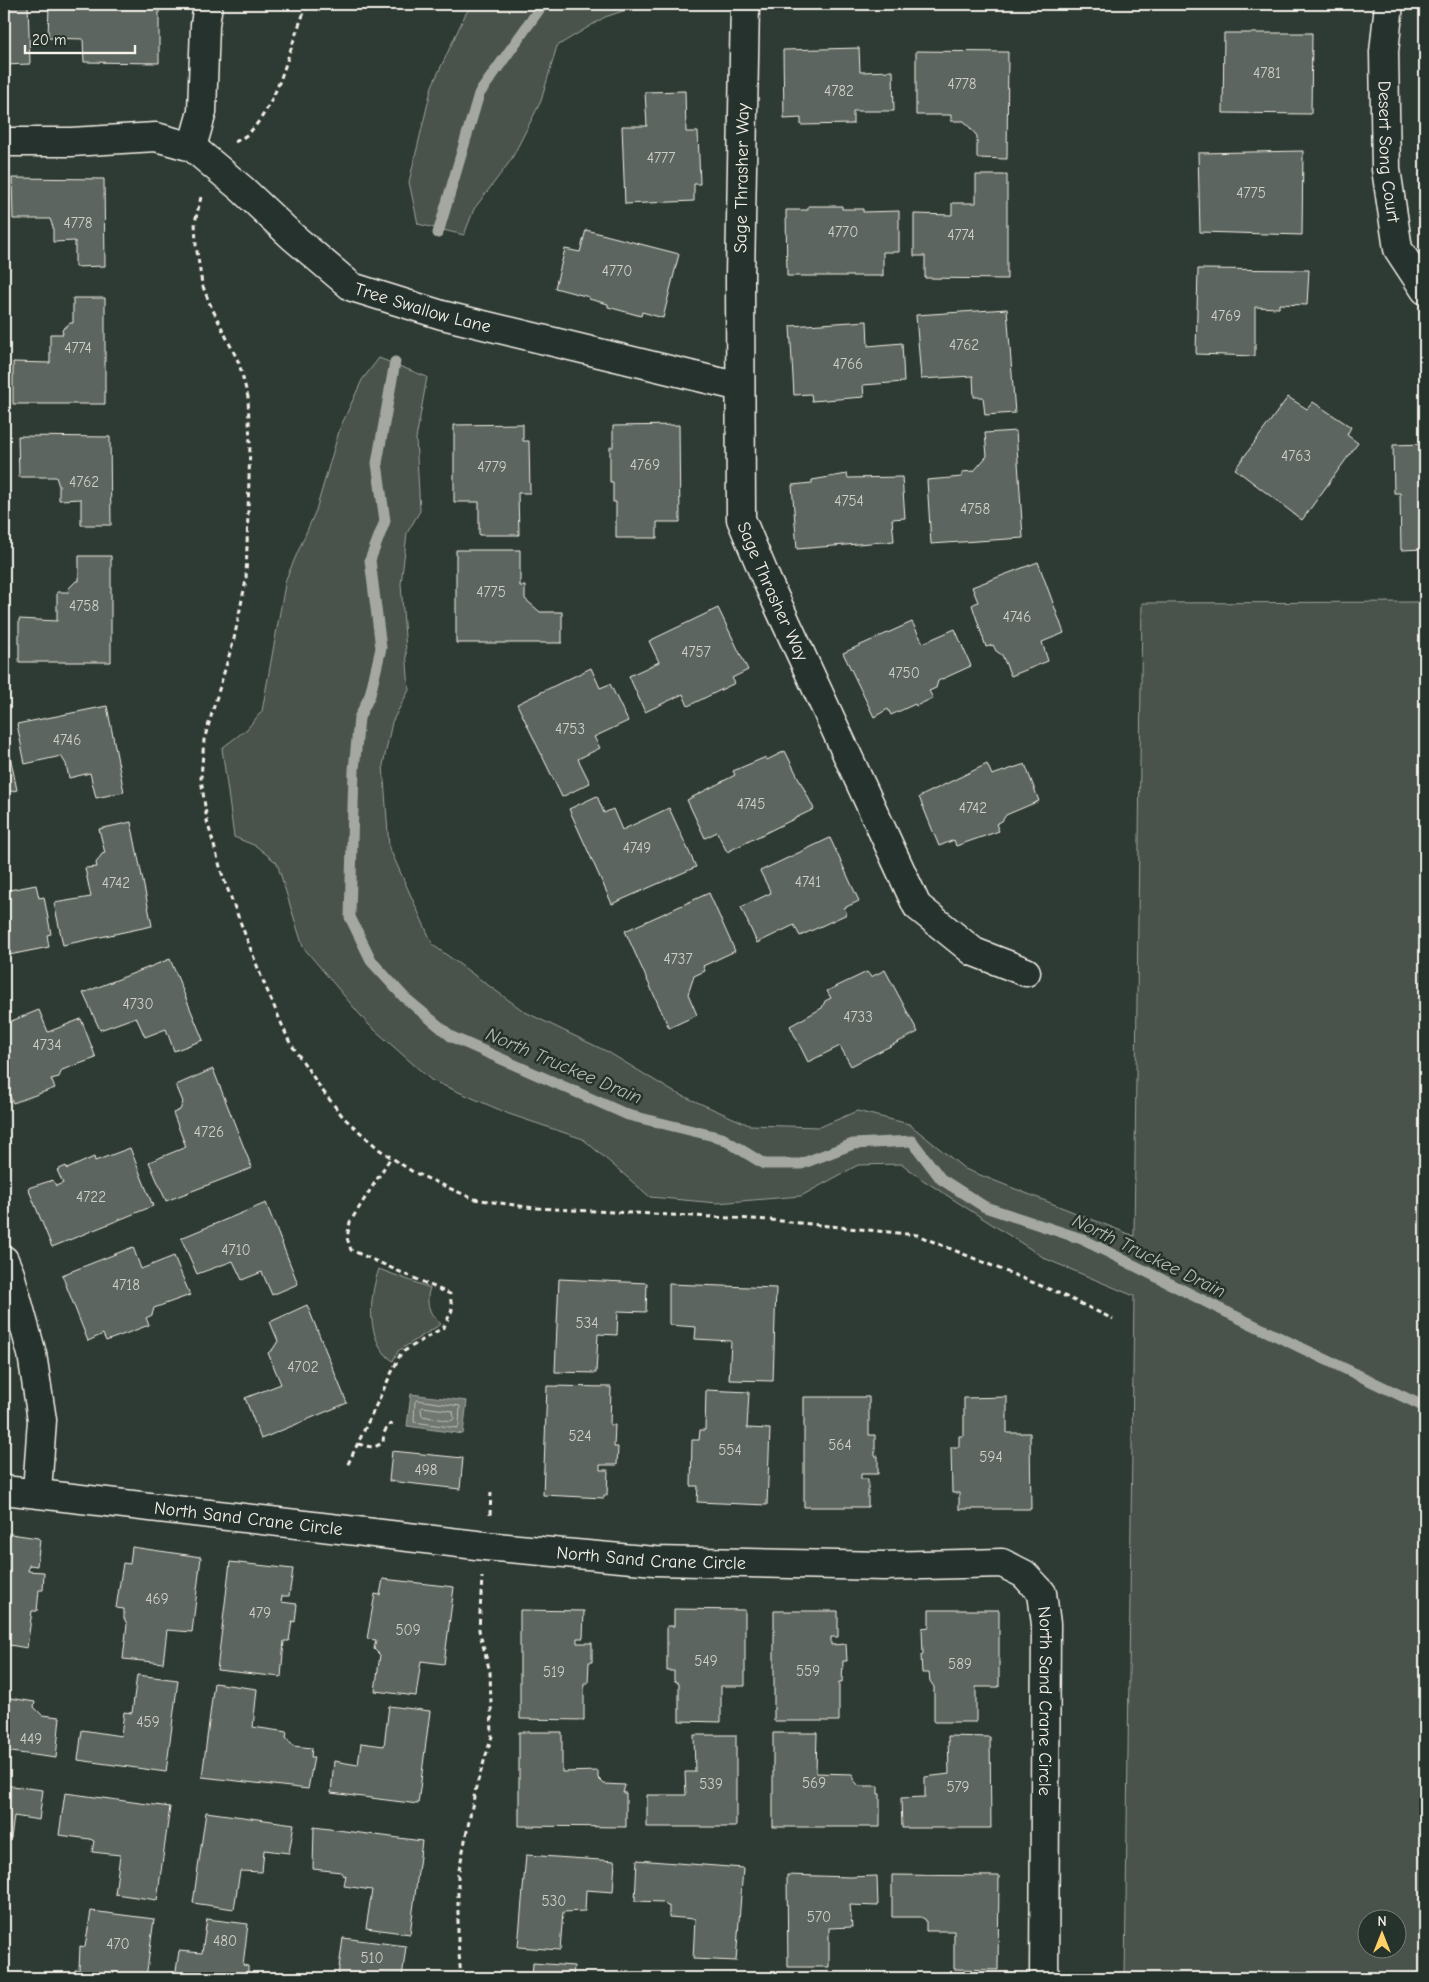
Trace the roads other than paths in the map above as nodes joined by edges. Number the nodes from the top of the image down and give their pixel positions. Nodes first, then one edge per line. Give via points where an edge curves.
1 (208, 4) edge
2 (745, 4) edge
3 (1388, 4) edge
4 (4, 142) edge
5 (192, 147) junction
6 (1425, 290) edge
7 (740, 387) junction
8 (1026, 972) dead end
9 (4, 1260) edge
10 (4, 1490) edge
11 (37, 1492) junction
12 (1044, 1978) edge

1 - 5 street via 202,112
2 - 7 street, Sage Thrasher Way
3 - 6 street, Desert Song Court via 1384,52 1386,169 1398,249
4 - 5 street, Tree Swallow Lane via 156,137
5 - 7 street, Tree Swallow Lane via 352,287 442,315
7 - 8 street, Sage Thrasher Way via 741,519 917,906 974,952
9 - 11 street via 32,1354 42,1420
10 - 11 street, North Sand Crane Circle
11 - 12 street, North Sand Crane Circle via 485,1546 655,1561 884,1566 1002,1563 1024,1574 1042,1593 1046,1624

